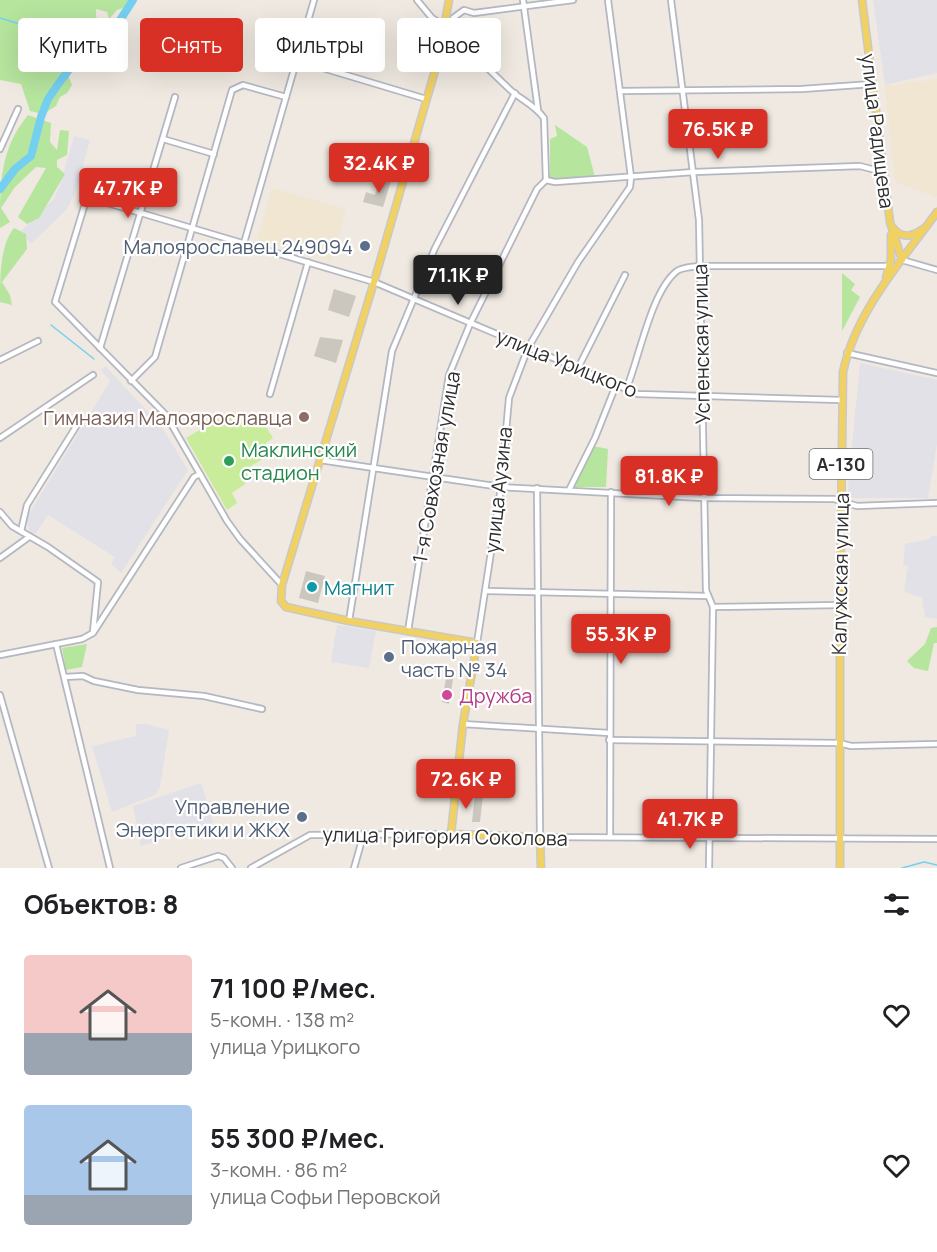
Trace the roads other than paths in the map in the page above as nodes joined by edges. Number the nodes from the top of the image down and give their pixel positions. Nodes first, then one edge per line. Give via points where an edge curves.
1 (314, 0) edge
2 (417, 0) edge
3 (448, 0) edge
4 (573, 0) edge
5 (608, 0) edge
6 (671, 0) edge
7 (862, 0) edge
8 (523, 3) edge
9 (309, 18) edge
10 (432, 18) edge
11 (444, 18) edge
12 (453, 18) edge
13 (293, 72) edge
14 (336, 72) edge
15 (434, 72) edge
16 (491, 72) edge
17 (872, 84) junction
18 (684, 90) junction
19 (621, 91) junction
20 (515, 93) junction
21 (175, 97) dead end
22 (286, 97) junction
23 (426, 99) junction
24 (18, 109) dead end
25 (538, 110) junction
26 (163, 139) junction
27 (0, 149) edge
28 (214, 154) junction
29 (694, 172) junction
30 (883, 172) junction
31 (631, 177) junction
32 (546, 180) junction
33 (142, 212) junction
34 (937, 212) edge
35 (890, 222) junction
36 (928, 225) junction
37 (191, 227) junction
38 (244, 243) junction
39 (902, 260) junction
40 (308, 262) junction
41 (700, 266) junction
42 (890, 266) junction
43 (937, 270) edge
44 (625, 275) dead end
45 (374, 282) junction
46 (884, 285) junction
47 (414, 298) junction
48 (470, 324) junction
49 (38, 341) dead end
50 (100, 348) junction
51 (528, 348) junction
52 (847, 353) junction
53 (0, 360) edge
54 (578, 368) junction
55 (937, 373) edge
56 (93, 375) dead end
57 (131, 381) junction
58 (616, 385) junction
59 (626, 390) junction
60 (270, 394) dead end
61 (702, 397) junction
62 (841, 400) junction
63 (77, 425) dead end
64 (0, 438) edge
65 (320, 460) junction
66 (374, 468) junction
67 (200, 474) junction
68 (434, 476) junction
69 (501, 487) junction
70 (537, 488) junction
71 (569, 490) junction
72 (611, 492) junction
73 (703, 498) junction
74 (937, 502) edge
75 (842, 503) junction
76 (0, 512) edge
77 (21, 531) junction
78 (29, 537) junction
79 (0, 558) edge
80 (282, 585) junction
81 (487, 591) junction
82 (538, 591) junction
83 (611, 594) junction
84 (708, 596) junction
85 (840, 605) junction
86 (713, 607) junction
87 (349, 621) junction
88 (408, 631) junction
89 (93, 633) junction
90 (477, 643) junction
91 (56, 644) junction
92 (0, 655) edge
93 (65, 677) junction
94 (0, 695) edge
95 (262, 709) dead end
96 (464, 724) junction
97 (539, 728) junction
98 (609, 733) junction
99 (609, 740) junction
100 (712, 743) junction
101 (839, 744) junction
102 (937, 744) edge
103 (364, 833) junction
104 (451, 834) junction
105 (540, 837) junction
106 (610, 837) junction
107 (709, 838) junction
108 (937, 839) edge
109 (840, 840) junction
110 (50, 868) edge
111 (110, 868) edge
112 (181, 868) edge
113 (232, 868) edge
114 (251, 868) edge
115 (354, 868) edge
116 (541, 868) edge
117 (709, 868) edge
118 (840, 868) edge

1 - 9 street
2 - 10 street
3 - 11 main road
4 - 8 street
5 - 19 street
6 - 18 street, Успенская улица
7 - 17 main road, улица Радищева
8 - 12 street via 474,13 464,10
8 - 25 street
13 - 22 street
14 - 23 street
15 - 23 main road
16 - 20 street
17 - 18 street
17 - 30 main road, улица Радищева
18 - 19 street
18 - 29 street, Успенская улица
19 - 31 street
20 - 25 street
20 - 47 street via 435,248
21 - 26 street
22 - 28 street via 243,85 232,90
22 - 38 street
23 - 45 main road
24 - 27 street
25 - 32 street via 544,118
26 - 28 street
26 - 33 street
28 - 37 street
29 - 30 street via 860,166
29 - 31 street
29 - 41 street, Успенская улица
30 - 35 main road, улица Радищева
31 - 32 street
31 - 51 street, улица Аузина via 624,198 578,262
32 - 48 street, 1-я Совхозная улица via 537,189
33 - 37 street, улица Урицкого
33 - 50 street
33 - 50 street, улица Урицкого via 87,197 55,302
34 - 36 main road, А-130
35 - 36 main road via 904,236
35 - 39 main road, улица Радищева
35 - 42 main road
36 - 39 main road, А-130
37 - 38 street, улица Урицкого
37 - 57 street via 155,357
38 - 40 street, улица Урицкого
39 - 43 street
39 - 46 main road, Калужская улица / А-130
40 - 45 street, улица Урицкого
40 - 60 street
41 - 42 street
41 - 59 street via 680,269 667,281
41 - 61 street, Успенская улица
42 - 46 main road
44 - 54 street
45 - 47 street, улица Урицкого
45 - 65 main road
46 - 52 main road, Калужская улица / А-130
47 - 48 street, улица Урицкого
47 - 66 street via 392,351
48 - 51 street, улица Урицкого
48 - 68 street, 1-я Совхозная улица via 448,375
49 - 53 street
50 - 57 street
51 - 54 street, улица Урицкого
51 - 69 street, улица Аузина via 509,398
52 - 55 street
52 - 62 main road, Калужская улица / А-130
54 - 58 street, улица Урицкого
56 - 64 street
57 - 67 street via 166,415
58 - 59 street, улица Урицкого
58 - 71 street
59 - 61 street, улица Урицкого
61 - 62 street, улица Урицкого
61 - 73 street, Успенская улица
62 - 75 main road, Калужская улица / А-130
63 - 77 street via 27,505
65 - 66 street
65 - 80 main road
66 - 68 street
66 - 87 street
67 - 80 street via 240,539
67 - 89 street via 194,477
68 - 69 street
68 - 88 street, 1-я Совхозная улица
69 - 70 street
69 - 81 street, улица Аузина
70 - 71 street
70 - 82 street
71 - 72 street
72 - 73 street
72 - 83 street
73 - 75 street
73 - 84 street, Успенская улица
74 - 75 street via 857,506
75 - 85 main road, Калужская улица / А-130
76 - 77 street
77 - 78 street
78 - 79 street
78 - 89 street via 98,582
80 - 87 main road via 286,607
81 - 82 street
81 - 90 street, улица Аузина
82 - 83 street
82 - 97 street
83 - 84 street
83 - 98 street
84 - 86 street, Успенская улица
85 - 86 street
85 - 101 main road, Калужская улица / А-130
86 - 100 street, Успенская улица
87 - 88 main road
88 - 90 main road
89 - 91 street
90 - 96 main road, улица Аузина
91 - 92 street
91 - 93 street
93 - 95 street via 83,675 138,690 204,696
93 - 111 street
94 - 110 street
96 - 97 street
96 - 104 main road, улица Аузина
97 - 98 street
97 - 105 street
98 - 99 street
99 - 100 street
99 - 106 street
100 - 101 street
100 - 107 street, Успенская улица
101 - 102 street
101 - 109 main road, Калужская улица / А-130
103 - 104 street, улица Григория Соколова
103 - 114 street, улица Григория Соколова via 310,835
103 - 115 street
104 - 105 main road, улица Григория Соколова
105 - 106 street, улица Григория Соколова
105 - 116 main road
106 - 107 street, улица Григория Соколова
107 - 109 street, улица Григория Соколова
107 - 117 street, Успенская улица
108 - 109 street, улица Григория Соколова
109 - 118 main road, Калужская улица / А-130
112 - 113 street via 218,856

